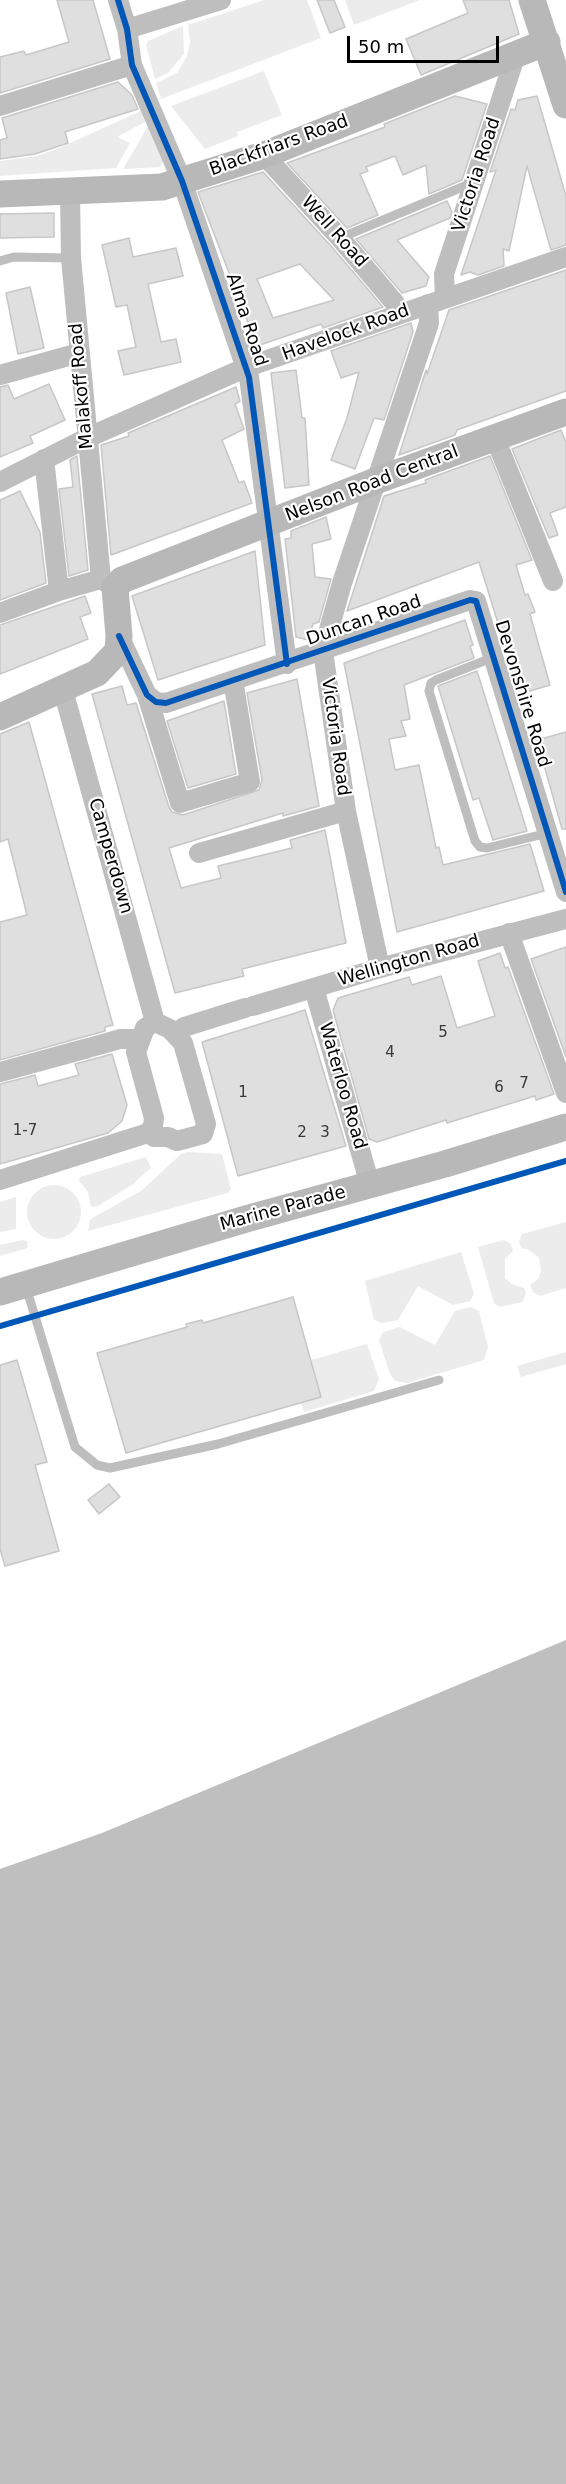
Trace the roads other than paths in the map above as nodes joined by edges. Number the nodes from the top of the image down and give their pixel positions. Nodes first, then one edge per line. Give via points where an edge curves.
1 (118, 0) edge
2 (221, 0) edge
3 (532, 0) edge
4 (127, 29) junction
5 (546, 42) junction
6 (516, 54) junction
7 (132, 66) junction
8 (561, 68) edge
9 (566, 105) edge
10 (0, 106) edge
11 (264, 155) junction
12 (182, 181) junction
13 (474, 183) junction
14 (70, 193) junction
15 (0, 194) edge
16 (340, 238) junction
17 (566, 257) edge
18 (72, 258) junction
19 (0, 261) edge
20 (436, 301) junction
21 (399, 313) junction
22 (79, 353) junction
23 (247, 367) junction
24 (0, 375) edge
25 (566, 412) edge
26 (87, 438) junction
27 (495, 438) junction
28 (44, 459) junction
29 (378, 480) junction
30 (0, 482) edge
31 (268, 523) junction
32 (553, 581) dead end
33 (108, 584) junction
34 (59, 591) junction
35 (480, 608) joint
36 (0, 613) edge
37 (119, 636) junction
38 (323, 651) junction
39 (494, 657) junction
40 (287, 664) junction
41 (233, 680) junction
42 (63, 690) junction
43 (147, 695) junction
44 (0, 717) edge
45 (346, 811) junction
46 (548, 833) junction
47 (199, 853) dead end
48 (566, 892) edge
49 (566, 919) edge
50 (509, 933) junction
51 (380, 968) junction
52 (314, 988) junction
53 (155, 1022) junction
54 (176, 1034) junction
55 (139, 1039) junction
56 (0, 1072) edge
57 (565, 1088) edge
58 (566, 1127) edge
59 (148, 1133) junction
60 (0, 1180) edge
61 (370, 1185) junction
62 (13, 1289) edge
63 (439, 1380) dead end

1 - 4 street, Alma Road
2 - 4 street
3 - 5 street
4 - 7 street, Alma Road
5 - 6 street, Blackfriars Road
5 - 8 street
6 - 11 street, Blackfriars Road
6 - 13 street, Victoria Road
7 - 10 street
7 - 12 street, Alma Road
8 - 9 street
11 - 12 street, Blackfriars Road
11 - 16 street, Well Road
12 - 14 street, Blackfriars Road via 162,187
12 - 23 street, Alma Road
13 - 16 lane
13 - 20 street, Victoria Road
14 - 15 street, Blackfriars Road
14 - 18 street, Malakoff Road
16 - 21 street, Well Road
17 - 20 street, Havelock Road
18 - 19 lane via 14,257
18 - 22 street, Malakoff Road
20 - 21 street, Havelock Road
20 - 29 street, Victoria Road
21 - 23 street, Havelock Road
22 - 24 street
22 - 26 street, Malakoff Road
23 - 26 street, Havelock Road
23 - 31 street, Alma Road
25 - 27 street, Nelson Road Central
26 - 28 street, Havelock Road
26 - 33 street, Malakoff Road
27 - 29 street, Nelson Road Central
27 - 32 street
28 - 30 street, Havelock Road
28 - 34 street
29 - 31 street, Nelson Road Central
29 - 38 street, Victoria Road
31 - 33 street, Nelson Road Central
31 - 40 street, Alma Road
33 - 34 street
33 - 37 street
34 - 36 street
35 - 38 street, Duncan Road via 470,600
35 - 39 street, Devonshire Road
37 - 42 street via 118,651 97,673
37 - 43 street
38 - 40 street, Duncan Road
38 - 45 street, Victoria Road
39 - 46 street, Devonshire Road
39 - 46 lane via 431,683 429,692 480,847 488,849
40 - 41 street, Duncan Road
41 - 43 street, Duncan Road via 166,703
41 - 43 street via 250,782 180,803
42 - 44 street
42 - 53 street, Camperdown
45 - 47 street
45 - 51 street, Victoria Road
46 - 48 street, Devonshire Road
49 - 50 street, Wellington Road
50 - 51 street, Wellington Road
50 - 57 street
51 - 52 street, Wellington Road
52 - 54 street, Wellington Road via 184,1027
52 - 61 street, Waterloo Road
53 - 54 street
53 - 55 street via 145,1028
54 - 59 street via 183,1043 205,1131 177,1141
55 - 56 street via 120,1039
55 - 59 street via 136,1052 154,1118
58 - 61 street, Marine Parade
59 - 60 street
61 - 62 street, Marine Parade
62 - 63 lane via 75,1447 97,1465 110,1468 218,1444

